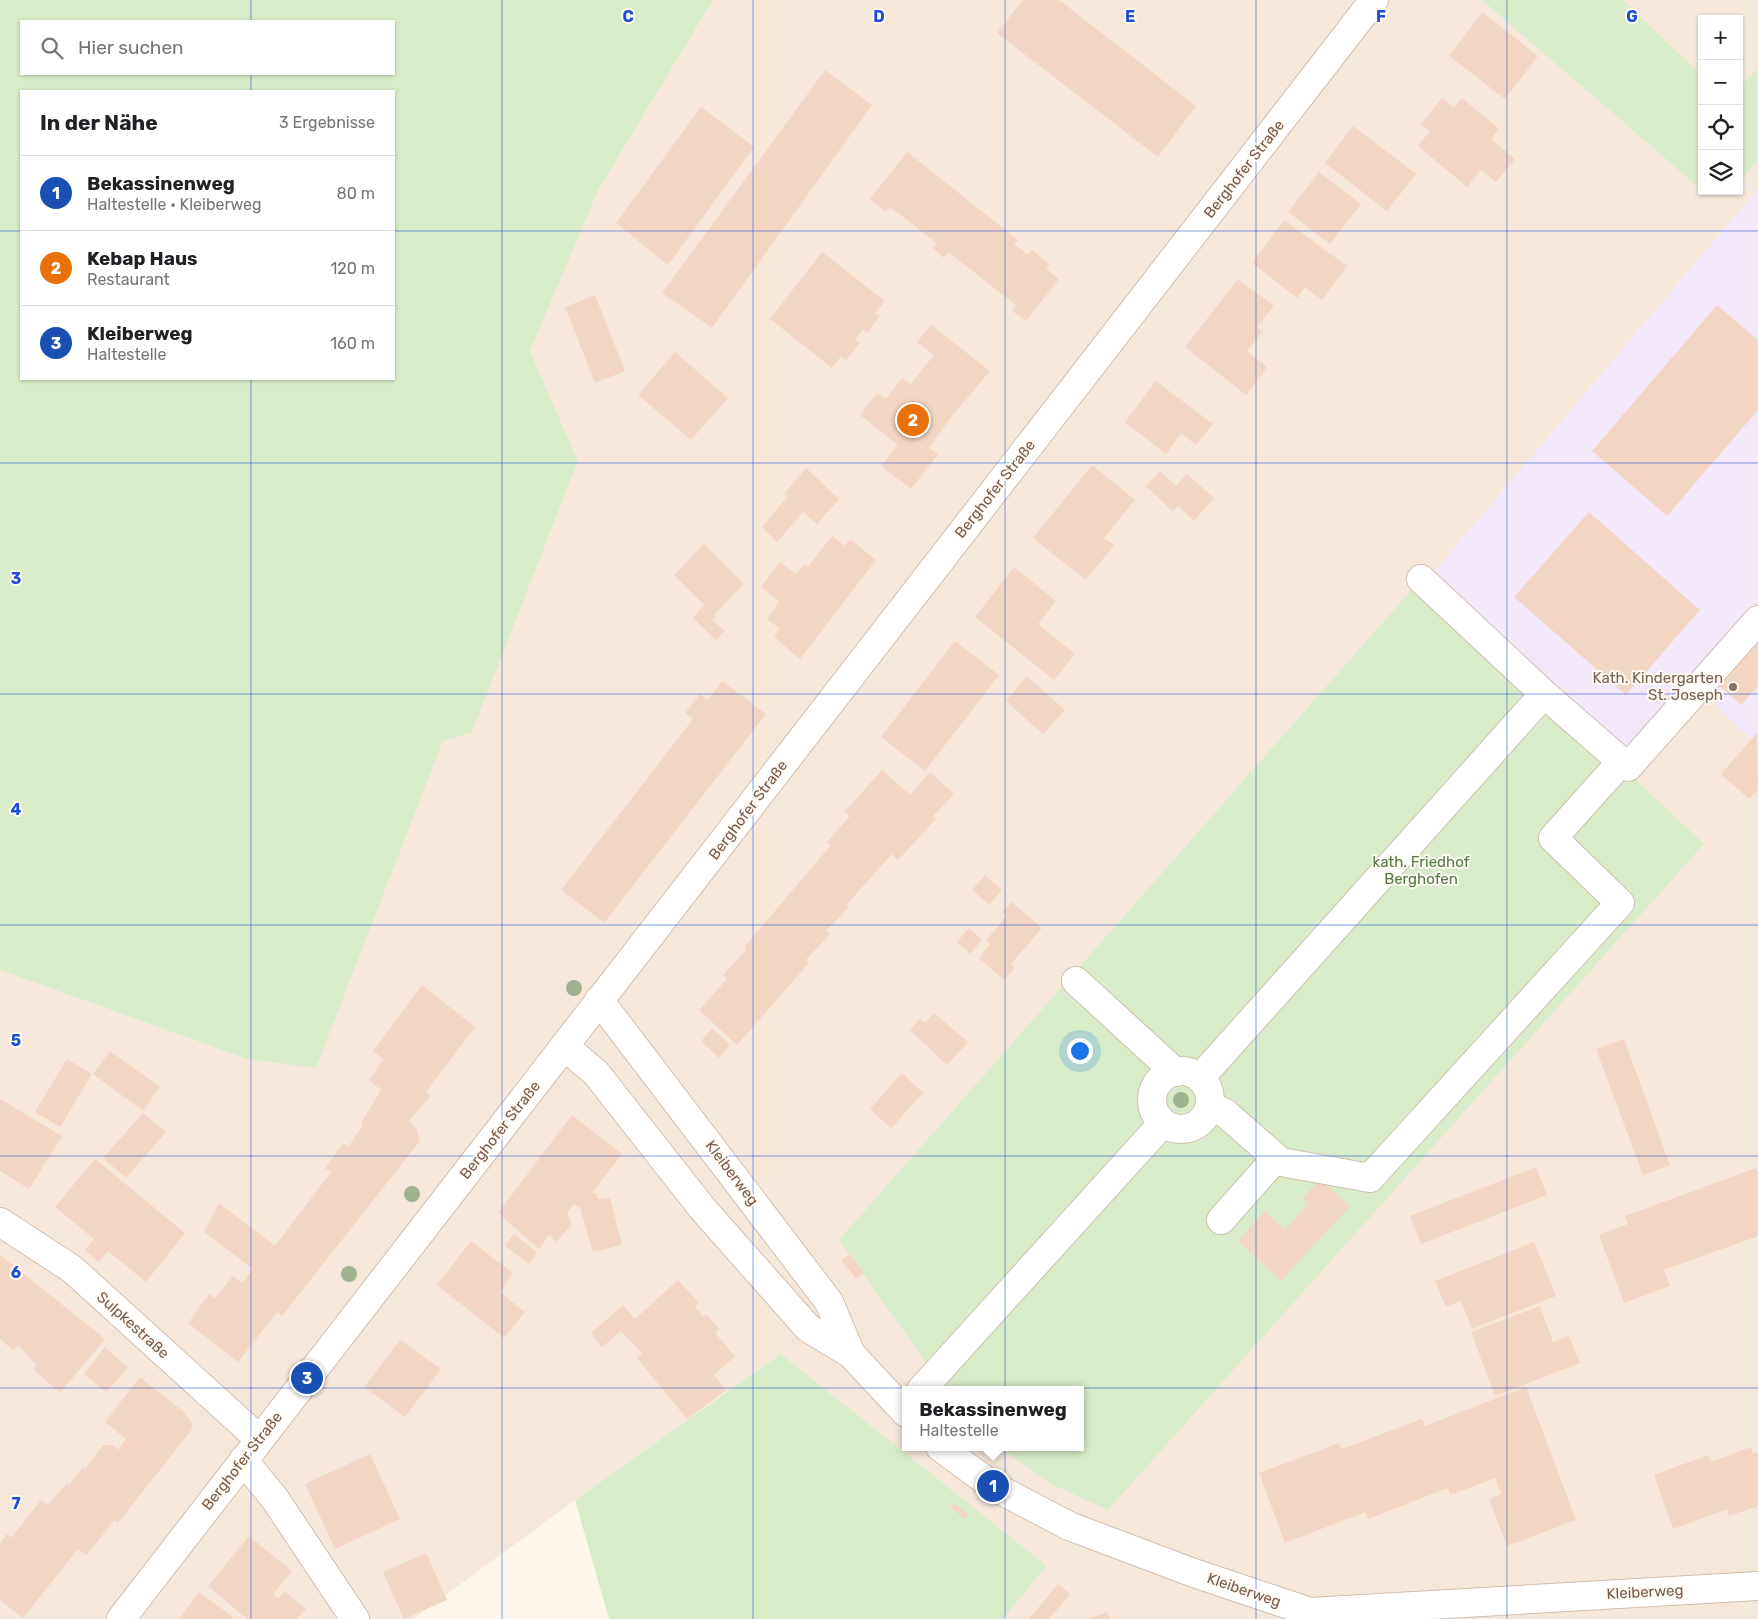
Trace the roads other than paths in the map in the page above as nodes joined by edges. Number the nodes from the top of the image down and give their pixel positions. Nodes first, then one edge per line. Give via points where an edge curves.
1 (1374, 0) edge
2 (1421, 579) dead end
3 (1758, 620) edge
4 (1544, 694) junction
5 (1622, 761) junction
6 (1076, 981) dead end
7 (600, 1000) junction
8 (564, 1046) junction
9 (1187, 1075) junction
10 (1210, 1106) junction
11 (1162, 1123) junction
12 (1276, 1158) junction
13 (1221, 1220) dead end
14 (0, 1222) edge
15 (851, 1354) junction
16 (925, 1386) edge
17 (902, 1407) edge
18 (251, 1450) junction
19 (945, 1451) edge
20 (1758, 1586) edge
21 (1308, 1616) edge
22 (121, 1619) edge
23 (355, 1619) edge

1 - 7 street, Berghofer Straße
2 - 4 street
3 - 5 street via 1628,767
4 - 5 street
4 - 9 street
5 - 12 street via 1553,838 1620,902 1370,1178 1281,1162
6 - 9 street
7 - 8 street, Berghofer Straße
7 - 15 street, Kleiberweg via 829,1302
8 - 15 street, Kleiberweg via 596,1073 702,1208 808,1328
8 - 18 street, Berghofer Straße
9 - 10 street via 1209,1091
9 - 11 street via 1162,1078 1152,1097 1154,1112
10 - 11 street via 1202,1121 1187,1129 1170,1128
10 - 12 street via 1225,1113
11 - 16 street
12 - 13 street
14 - 18 street, Sulpkestraße via 72,1269
15 - 17 street, Kleiberweg
18 - 22 street, Berghofer Straße
18 - 23 street, Sulpkestraße via 275,1499
19 - 21 street, Kleiberweg via 993,1486 1069,1526
20 - 21 street, Kleiberweg

